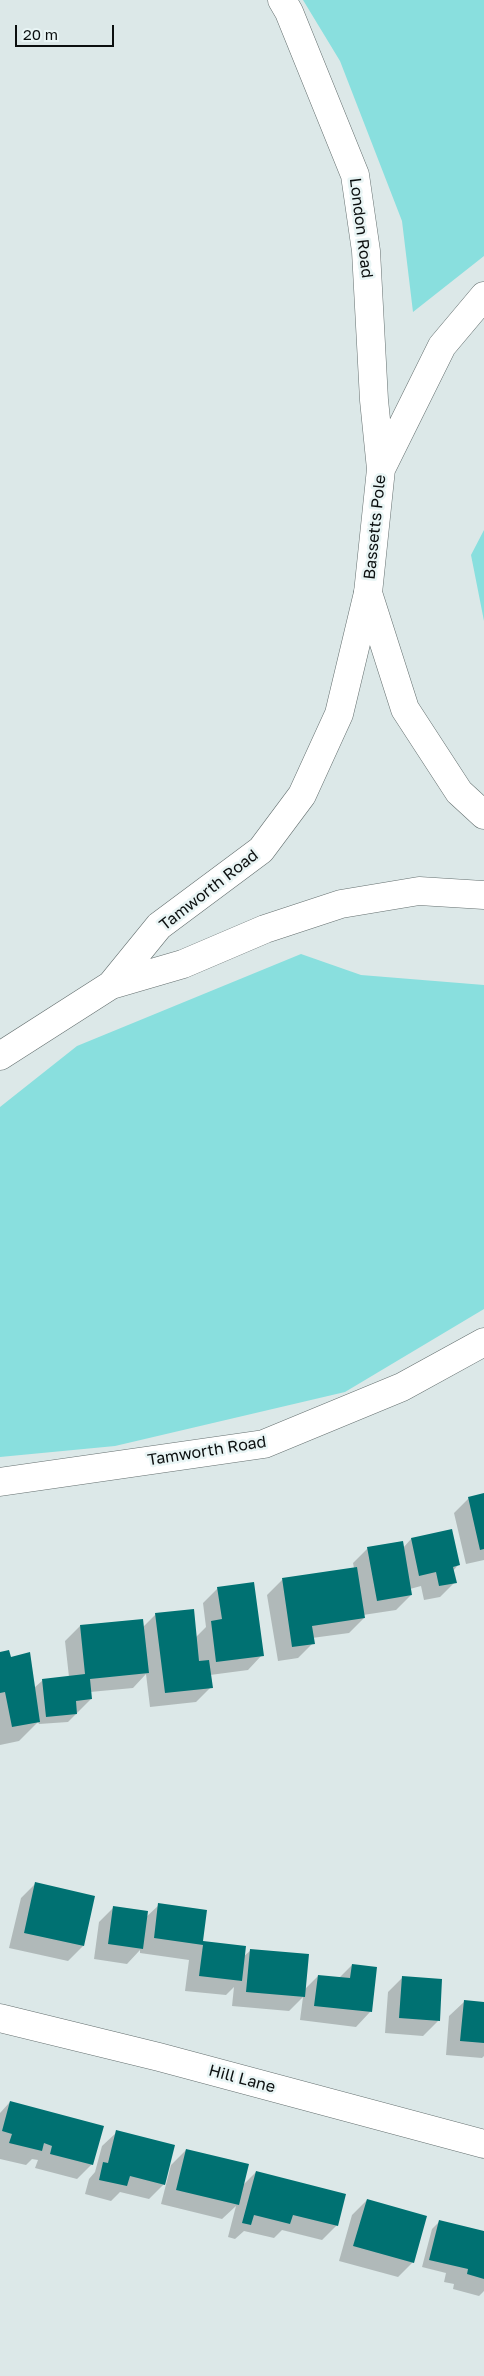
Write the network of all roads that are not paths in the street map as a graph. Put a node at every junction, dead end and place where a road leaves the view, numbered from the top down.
1 (282, 0) edge
2 (484, 296) edge
3 (381, 469) junction
4 (368, 593) junction
5 (484, 815) edge
6 (484, 895) edge
7 (110, 985) junction
8 (0, 1056) edge
9 (484, 1342) edge
10 (0, 1482) edge
11 (0, 2018) edge
12 (484, 2144) edge

1 - 3 main road, London Road
2 - 3 main road, Bassetts Pole
3 - 4 main road, Bassetts Pole
4 - 5 main road, Bassetts Pole
4 - 7 main road, Tamworth Road
6 - 7 main road, Tamworth Road
7 - 8 main road, Tamworth Road
9 - 10 main road, Tamworth Road
11 - 12 main road, Hill Lane

